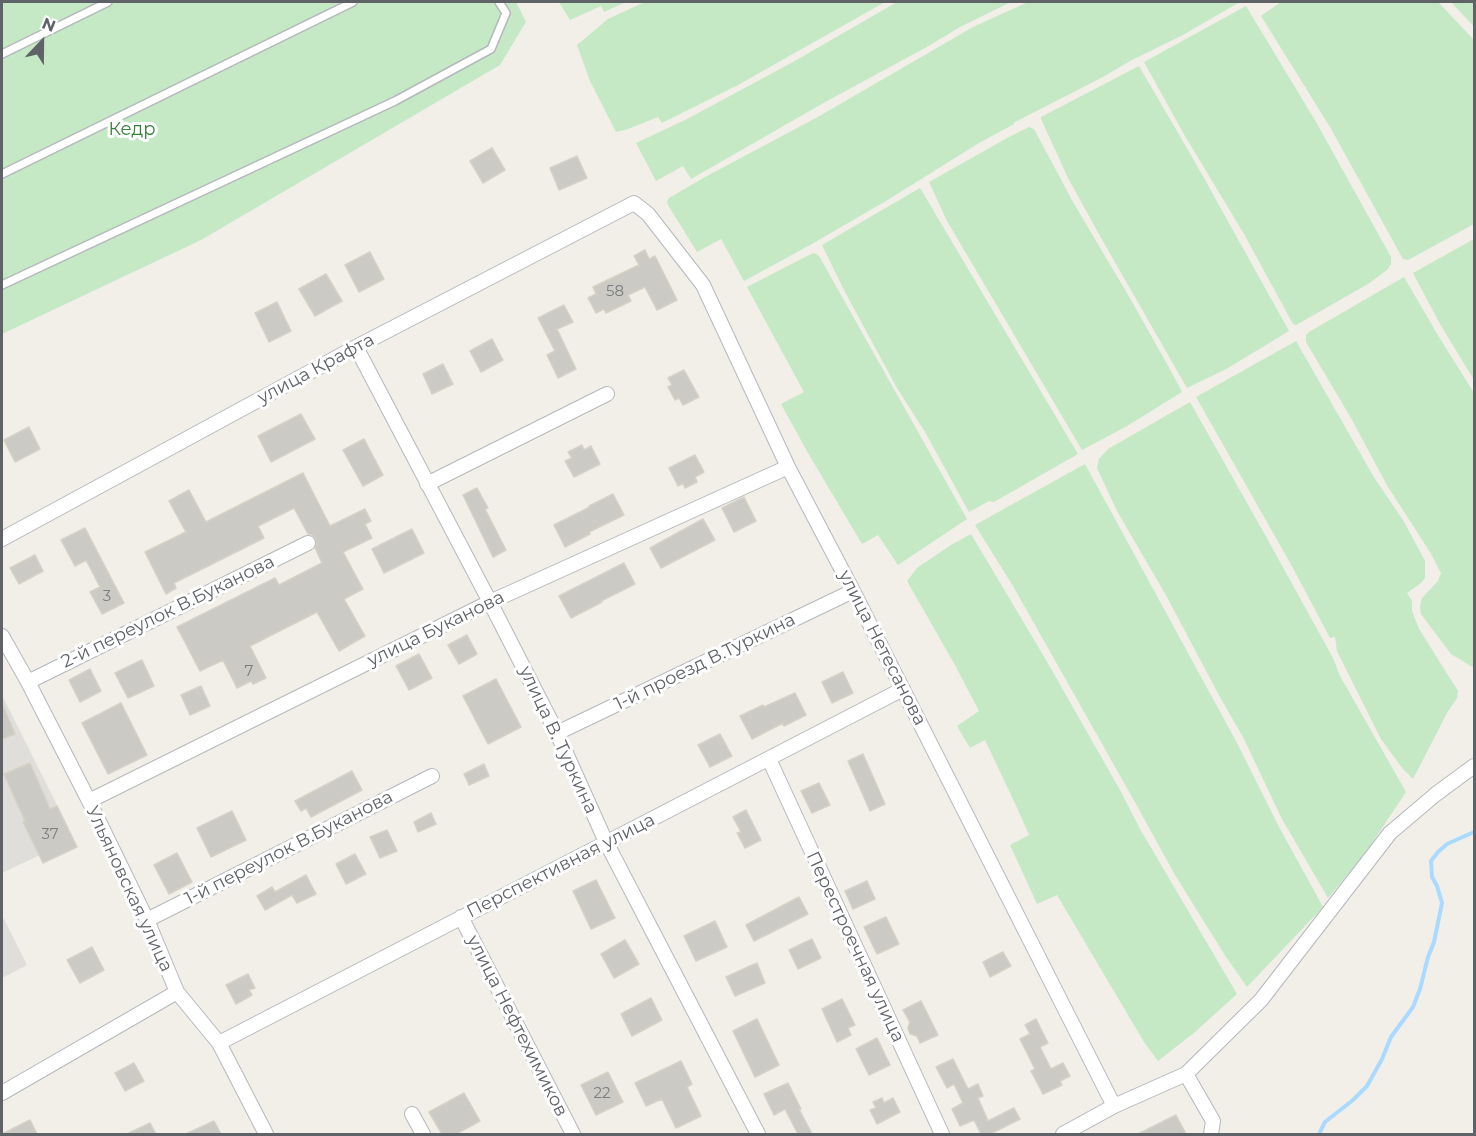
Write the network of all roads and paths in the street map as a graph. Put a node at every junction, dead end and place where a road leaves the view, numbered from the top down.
1 (108, 2) edge
2 (353, 2) edge
3 (500, 2) edge
4 (2, 54) edge
5 (2, 174) edge
6 (634, 203) joint
7 (2, 285) edge
8 (356, 347) junction
9 (607, 394) dead end
10 (788, 467) junction
11 (427, 484) junction
12 (2, 539) edge
13 (308, 543) dead end
14 (853, 591) junction
15 (490, 602) junction
16 (2, 636) edge
17 (28, 682) junction
18 (903, 689) junction
19 (557, 734) junction
20 (769, 759) junction
21 (1474, 766) edge
22 (432, 777) dead end
23 (89, 801) junction
24 (606, 842) junction
25 (461, 917) junction
26 (147, 920) junction
27 (177, 992) junction
28 (219, 1043) junction
29 (1186, 1074) junction
30 (2, 1093) edge
31 (1114, 1106) junction
32 (412, 1114) dead end
33 (266, 1134) edge
34 (423, 1134) edge
35 (573, 1134) edge
36 (758, 1134) edge
37 (942, 1134) edge
38 (1063, 1134) edge
39 (1210, 1134) edge

1 - 4 lane
2 - 5 lane
3 - 7 lane
6 - 8 street, улица Крафта
6 - 10 street, улица Нетесанова
8 - 11 street, улица В. Туркина
8 - 12 street, улица Крафта
9 - 11 street
10 - 14 street, улица Нетесанова
10 - 15 street, улица Буканова
11 - 15 street, улица В. Туркина
13 - 17 street, 2-й переулок В.Буканова
14 - 18 street, улица Нетесанова
14 - 19 street, 1-й проезд В.Туркина
15 - 19 street, улица В. Туркина
15 - 23 street, улица Буканова
16 - 17 street, Ульяновская улица
17 - 23 street, Ульяновская улица
18 - 20 street, Перспективная улица
18 - 31 street, улица Нетесанова
19 - 24 street, улица В. Туркина
20 - 24 street, Перспективная улица
20 - 37 street, Перестроечная улица
21 - 29 street
22 - 26 street, 1-й переулок В.Буканова
23 - 26 street, Ульяновская улица
24 - 25 street, Перспективная улица
24 - 36 street, улица В. Туркина
25 - 28 street, Перспективная улица
25 - 35 street, улица Нефтехимиков
26 - 27 street, Ульяновская улица
27 - 28 street, Ульяновская улица
27 - 30 street
28 - 33 street, Ульяновская улица
29 - 31 street
29 - 39 street
31 - 38 street
32 - 34 street

